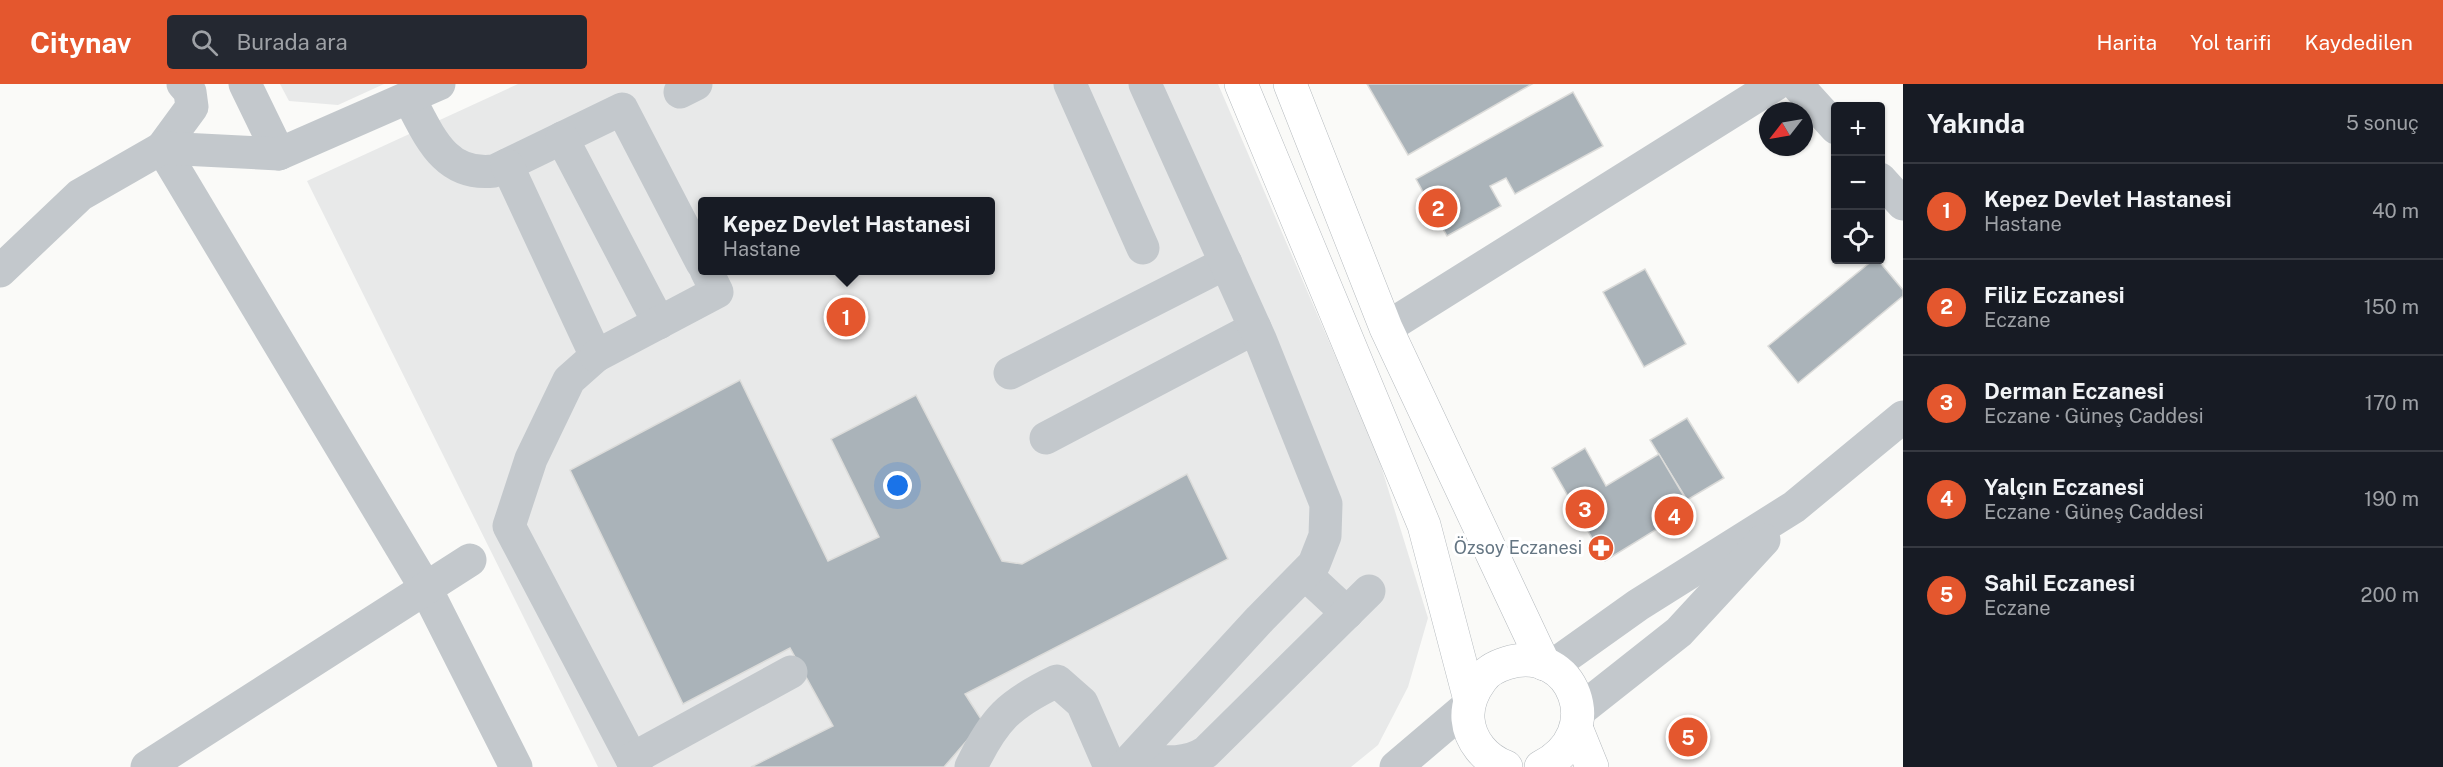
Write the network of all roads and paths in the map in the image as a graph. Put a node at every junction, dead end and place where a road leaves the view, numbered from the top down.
1 (183, 84) edge
2 (245, 84) edge
3 (439, 84) edge
4 (1070, 84) edge
5 (1145, 84) edge
6 (1241, 84) edge
7 (1290, 84) edge
8 (1776, 84) edge
9 (1796, 84) edge
10 (409, 98) junction
11 (1831, 122) edge
12 (562, 138) junction
13 (162, 148) junction
14 (279, 154) junction
15 (507, 165) junction
16 (1885, 183) edge
17 (1903, 204) edge
18 (1143, 248) dead end
19 (698, 255) edge
20 (1226, 263) junction
21 (0, 271) edge
22 (708, 275) edge
23 (659, 323) junction
24 (1255, 328) junction
25 (1386, 328) junction
26 (596, 356) junction
27 (1010, 373) dead end
28 (1903, 417) edge
29 (1046, 438) dead end
30 (1794, 507) junction
31 (470, 560) dead end
32 (1305, 574) junction
33 (425, 587) junction
34 (1547, 666) junction
35 (791, 672) dead end
36 (1470, 703) junction
37 (1578, 721) junction
38 (634, 763) edge
39 (1122, 764) edge
40 (1501, 766) edge
41 (147, 767) edge
42 (516, 767) edge
43 (971, 767) edge
44 (1396, 767) edge
45 (1541, 767) edge
46 (1592, 767) edge

1 - 13 street
2 - 14 street
3 - 10 street
4 - 18 street
5 - 20 street
6 - 36 main road
7 - 25 main road
8 - 25 street
9 - 11 street
10 - 14 street
10 - 15 street
12 - 15 street
12 - 19 street
12 - 23 street
13 - 14 street
13 - 21 street
13 - 33 street
15 - 26 street
16 - 17 street
20 - 24 street
20 - 27 street
22 - 23 street
23 - 26 street
24 - 29 street
24 - 32 street
25 - 34 main road
26 - 38 street
28 - 30 street
30 - 34 street
30 - 37 street
31 - 33 street
32 - 39 street
32 - 39 street
33 - 41 street
33 - 42 street
34 - 36 main road
34 - 37 main road
35 - 38 street
36 - 40 main road
36 - 44 street
37 - 45 main road
37 - 46 main road
39 - 43 street

